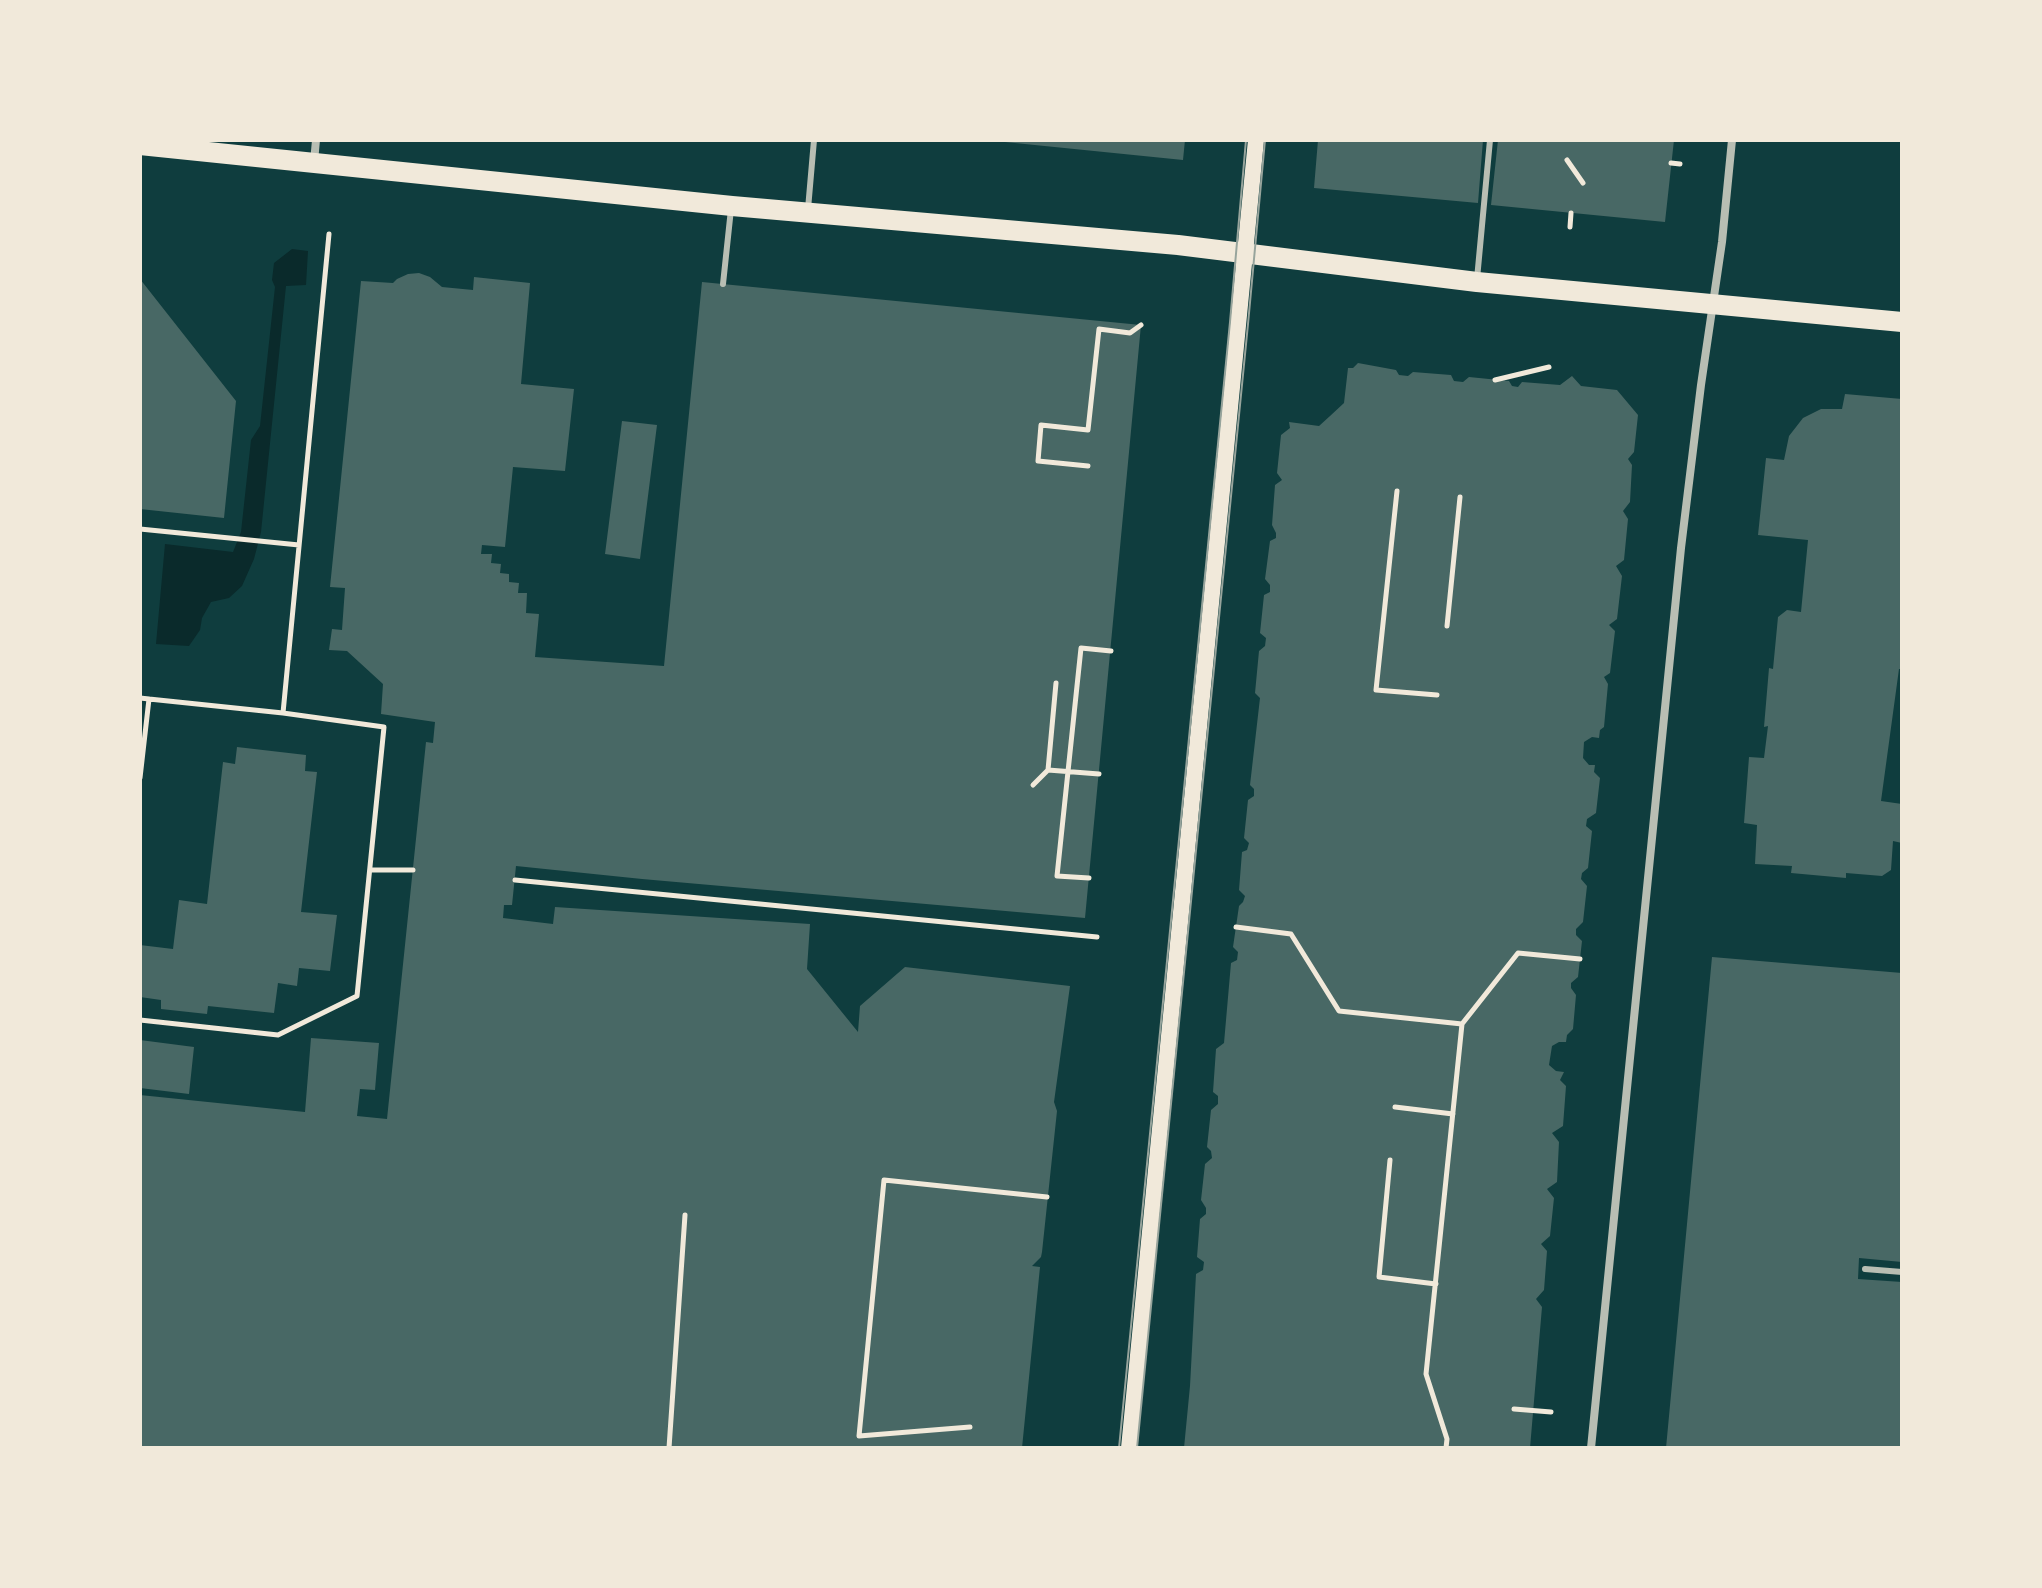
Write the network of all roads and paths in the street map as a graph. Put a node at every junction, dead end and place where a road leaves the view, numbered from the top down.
1 (316, 140) edge
2 (814, 140) edge
3 (1256, 140) edge
4 (1490, 140) edge
5 (1732, 140) edge
6 (140, 145) edge
7 (1567, 160) dead end
8 (314, 162) junction
9 (1671, 163) dead end
10 (1680, 164) dead end
11 (1583, 183) dead end
12 (732, 206) junction
13 (808, 212) junction
14 (1571, 213) dead end
15 (1570, 227) dead end
16 (329, 234) dead end
17 (1245, 254) junction
18 (1477, 282) junction
19 (723, 284) dead end
20 (1713, 304) junction
21 (1902, 322) edge
22 (1141, 325) dead end
23 (1549, 367) dead end
24 (1495, 380) dead end
25 (1088, 466) dead end
26 (1397, 491) dead end
27 (1460, 497) dead end
28 (140, 529) edge
29 (299, 545) junction
30 (1447, 626) dead end
31 (1111, 651) dead end
32 (1056, 683) dead end
33 (1437, 695) dead end
34 (140, 698) edge
35 (149, 699) junction
36 (283, 713) junction
37 (1048, 770) junction
38 (1068, 771) junction
39 (1099, 774) dead end
40 (140, 778) edge
41 (1033, 785) dead end
42 (371, 870) junction
43 (413, 870) dead end
44 (1089, 878) dead end
45 (515, 880) dead end
46 (1236, 927) dead end
47 (1097, 937) dead end
48 (1580, 959) dead end
49 (140, 1020) edge
50 (1462, 1024) junction
51 (1395, 1107) dead end
52 (1453, 1114) junction
53 (1390, 1160) dead end
54 (1047, 1197) dead end
55 (685, 1215) dead end
56 (1865, 1269) dead end
57 (1902, 1272) edge
58 (1436, 1284) junction
59 (1514, 1409) dead end
60 (1551, 1412) dead end
61 (970, 1427) dead end
62 (669, 1448) edge
63 (1129, 1448) edge
64 (1446, 1448) edge
65 (1591, 1448) edge

1 - 8 street
2 - 13 lane
3 - 17 main road
4 - 18 lane
5 - 20 street
6 - 8 main road
7 - 11 path
8 - 12 main road
9 - 10 path
12 - 13 main road
12 - 19 lane
13 - 17 main road
14 - 15 path
16 - 29 path
17 - 18 main road
17 - 63 main road
18 - 20 main road
20 - 21 main road
20 - 65 street
22 - 25 path
23 - 24 path
26 - 33 path
27 - 30 path
28 - 29 path
29 - 36 path
31 - 38 path
32 - 37 path
34 - 35 path
35 - 36 path
35 - 40 path
36 - 42 path
37 - 38 path
37 - 41 path
38 - 39 path
38 - 44 path
42 - 43 path
42 - 49 path
45 - 47 path
46 - 50 path
48 - 50 path
50 - 52 path
51 - 52 path
52 - 58 path
53 - 58 path
54 - 61 path
55 - 62 path
56 - 57 lane
58 - 64 path
59 - 60 path

